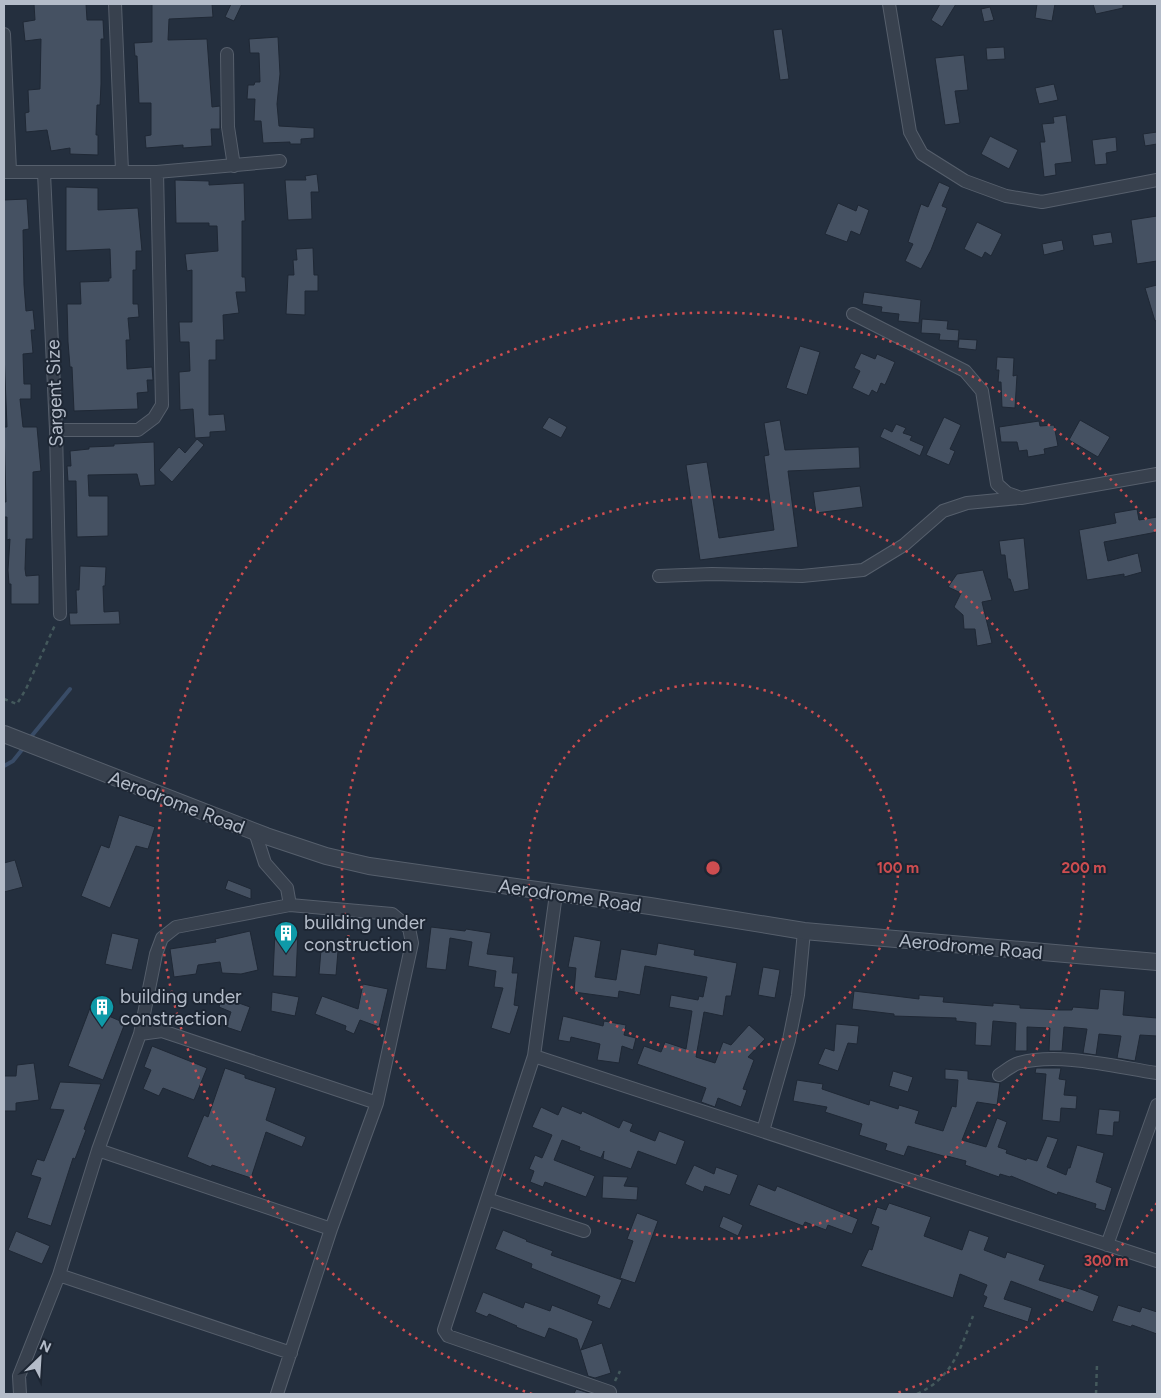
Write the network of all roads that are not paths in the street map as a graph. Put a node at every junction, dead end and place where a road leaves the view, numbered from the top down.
1 (115, 4) edge
2 (889, 4) edge
3 (4, 34) edge
4 (227, 54) dead end
5 (280, 161) dead end
6 (234, 166) junction
7 (122, 170) junction
8 (7, 172) edge
9 (157, 172) junction
10 (44, 173) junction
11 (1157, 180) edge
12 (853, 314) dead end
13 (56, 430) junction
14 (1157, 474) edge
15 (1021, 498) junction
16 (660, 576) dead end
17 (60, 614) road end
18 (4, 734) edge
19 (255, 832) junction
20 (556, 894) junction
21 (290, 905) junction
22 (804, 931) junction
23 (1157, 962) edge
24 (140, 1034) junction
25 (534, 1056) junction
26 (1157, 1073) edge
27 (999, 1075) dead end
28 (377, 1103) junction
29 (1157, 1105) edge
30 (763, 1131) junction
31 (98, 1150) junction
32 (487, 1199) junction
33 (331, 1229) junction
34 (584, 1231) dead end
35 (1107, 1244) junction
36 (1157, 1261) edge
37 (58, 1275) junction
38 (290, 1353) junction
39 (610, 1392) dead end
40 (20, 1394) edge
41 (277, 1394) edge

1 - 7 street
2 - 11 street
3 - 8 street
4 - 6 street
5 - 6 street
6 - 9 street
7 - 9 street
7 - 10 street
8 - 10 street
9 - 13 street
10 - 13 street, Sargent Size
12 - 15 street
13 - 17 street, Sargent Size
14 - 15 street
15 - 16 street
18 - 19 street, Aerodrome Road
19 - 20 street, Aerodrome Road
19 - 21 street
20 - 22 street, Aerodrome Road
20 - 25 street
21 - 24 street
21 - 28 street
22 - 23 street, Aerodrome Road
22 - 30 street
24 - 28 street
24 - 31 street
25 - 30 street
25 - 32 street
26 - 27 street
28 - 33 street
29 - 35 street
30 - 35 street
31 - 33 street
31 - 37 street
32 - 34 street
32 - 39 street
33 - 38 street
35 - 36 street
37 - 38 street
37 - 40 street
38 - 41 street

